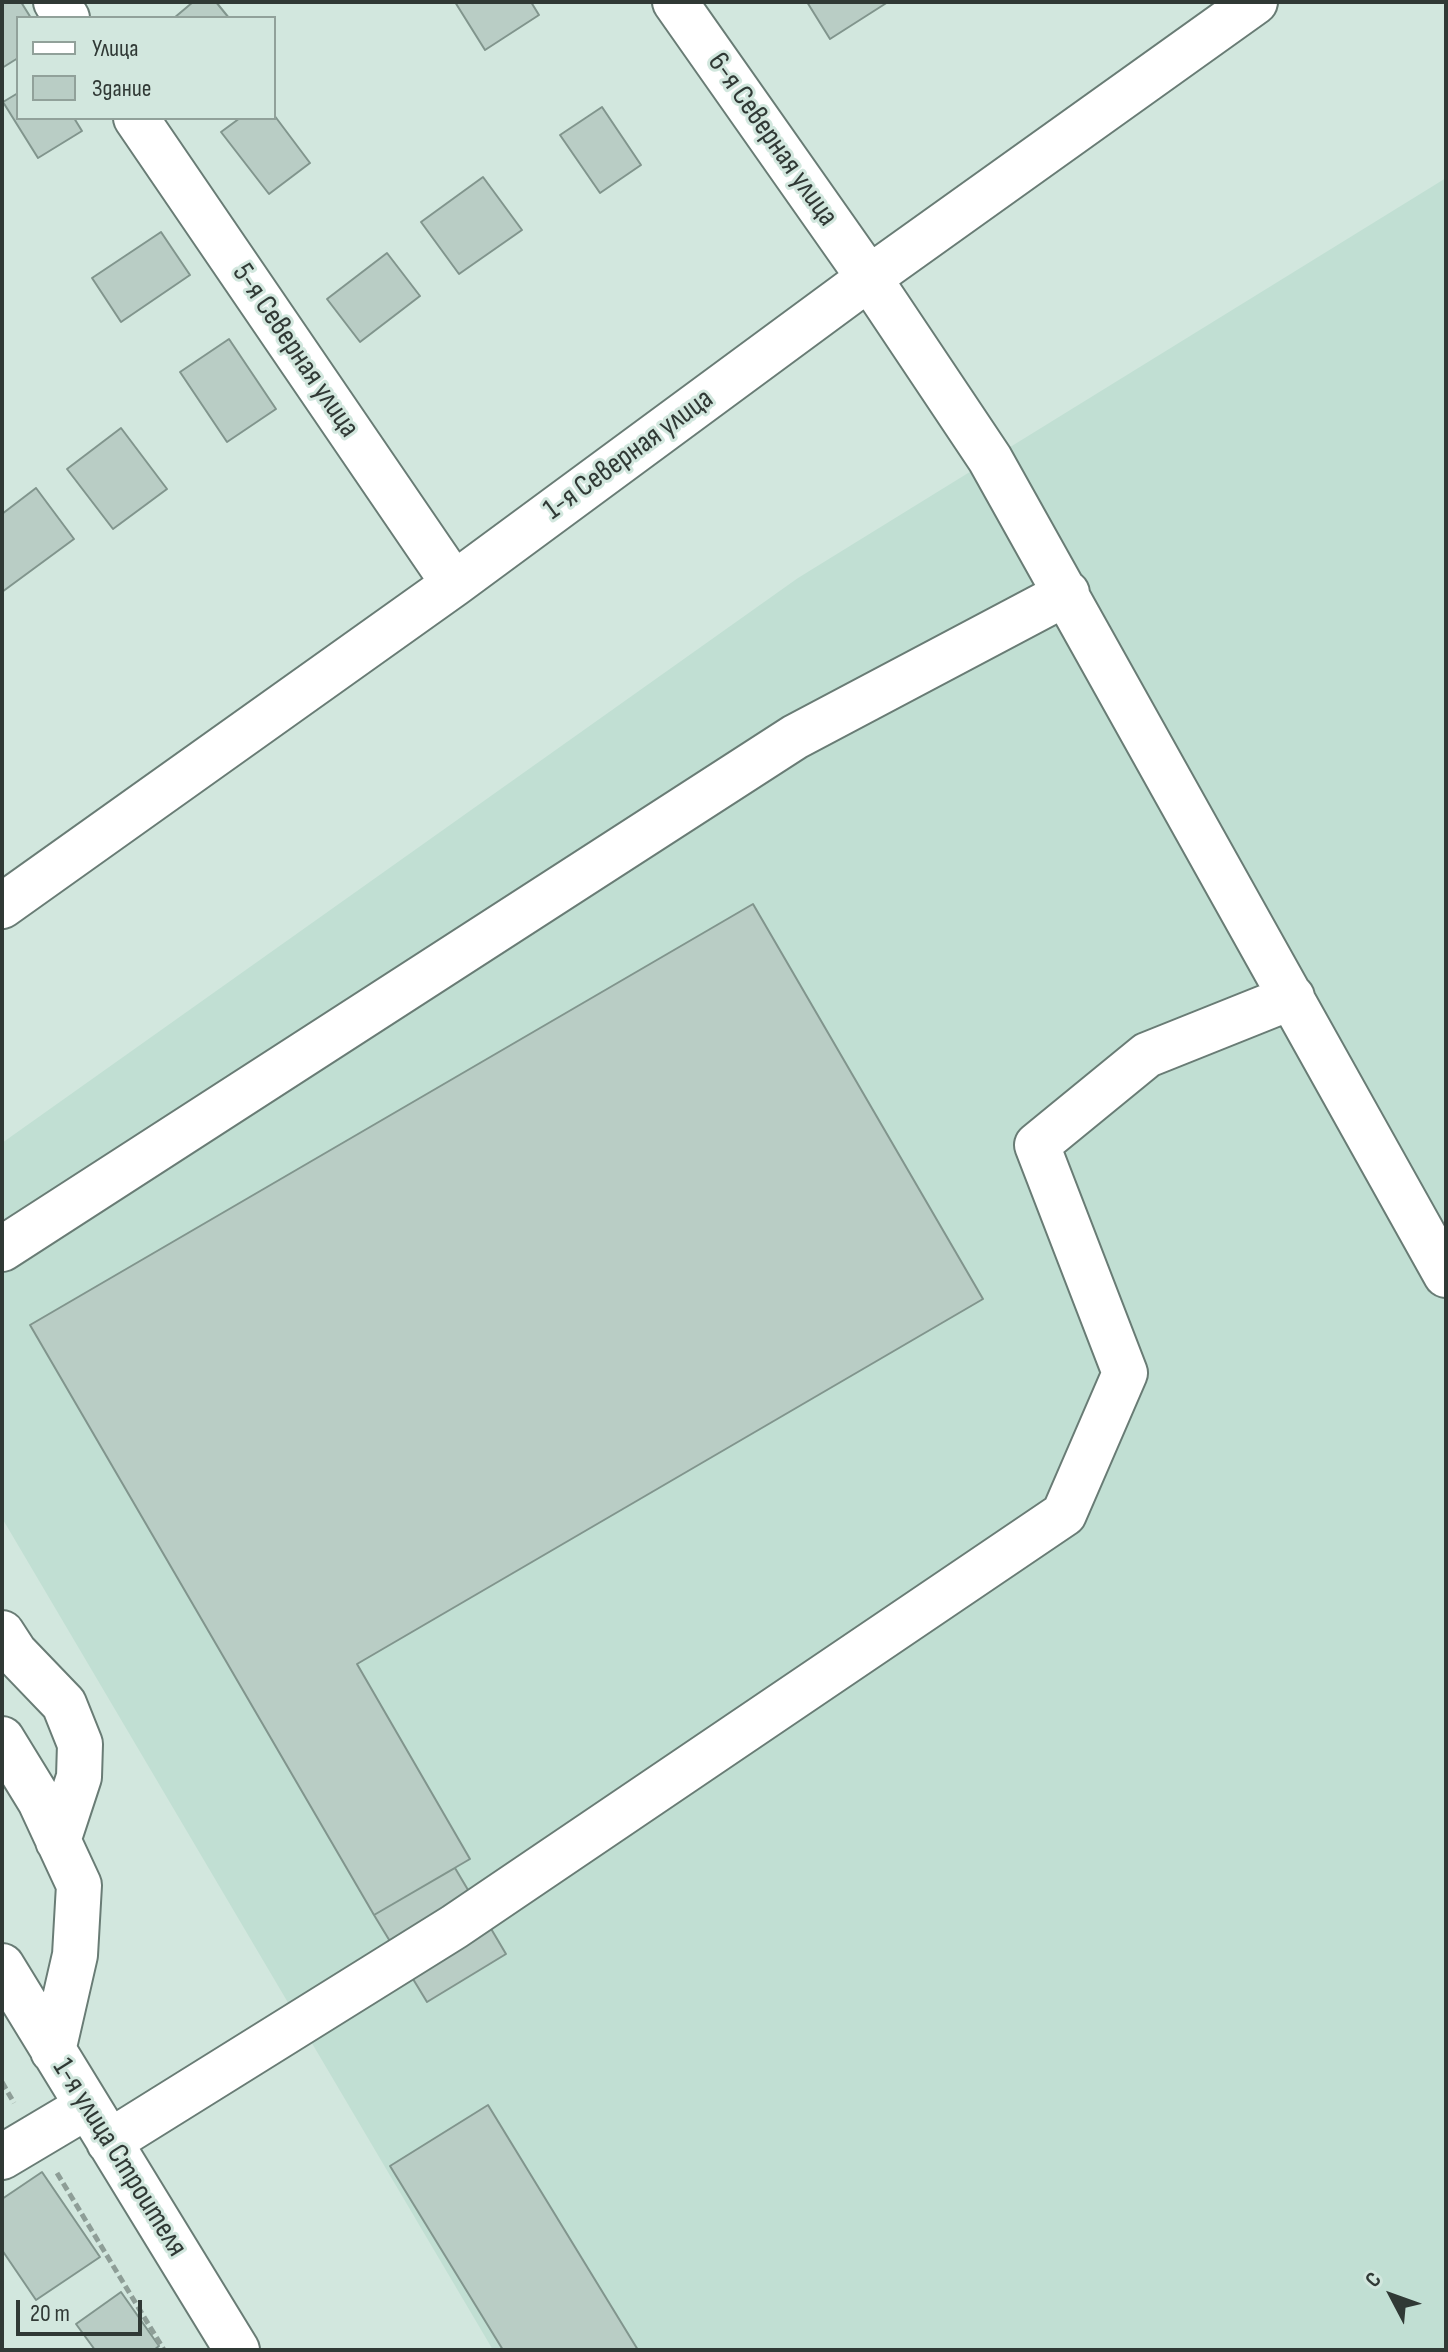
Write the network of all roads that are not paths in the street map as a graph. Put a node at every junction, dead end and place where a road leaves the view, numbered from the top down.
1 (675, 2) edge
2 (1255, 2) edge
3 (137, 120) edge
4 (869, 278) junction
5 (454, 584) junction
6 (1067, 593) junction
7 (4, 900) edge
8 (1292, 997) junction
9 (2, 1249) edge
10 (1446, 1275) edge
11 (2, 1633) edge
12 (2, 1739) edge
13 (58, 1841) junction
14 (2, 1966) edge
15 (53, 2051) junction
16 (97, 2124) junction
17 (19, 2147) edge
18 (237, 2350) edge

1 - 4 street, 6-я Северная улица
2 - 4 street, 1-я Северная улица
3 - 5 street, 5-я Северная улица
4 - 5 street, 1-я Северная улица
4 - 6 street, 6-я Северная улица
5 - 7 street, 1-я Северная улица
6 - 8 street, 6-я Северная улица
6 - 9 street
8 - 10 street, 6-я Северная улица
8 - 16 street
11 - 13 street
12 - 13 street
13 - 15 street
14 - 15 street, 1-я улица Строителя
15 - 16 street, 1-я улица Строителя
16 - 17 street
16 - 18 street, 1-я улица Строителя

